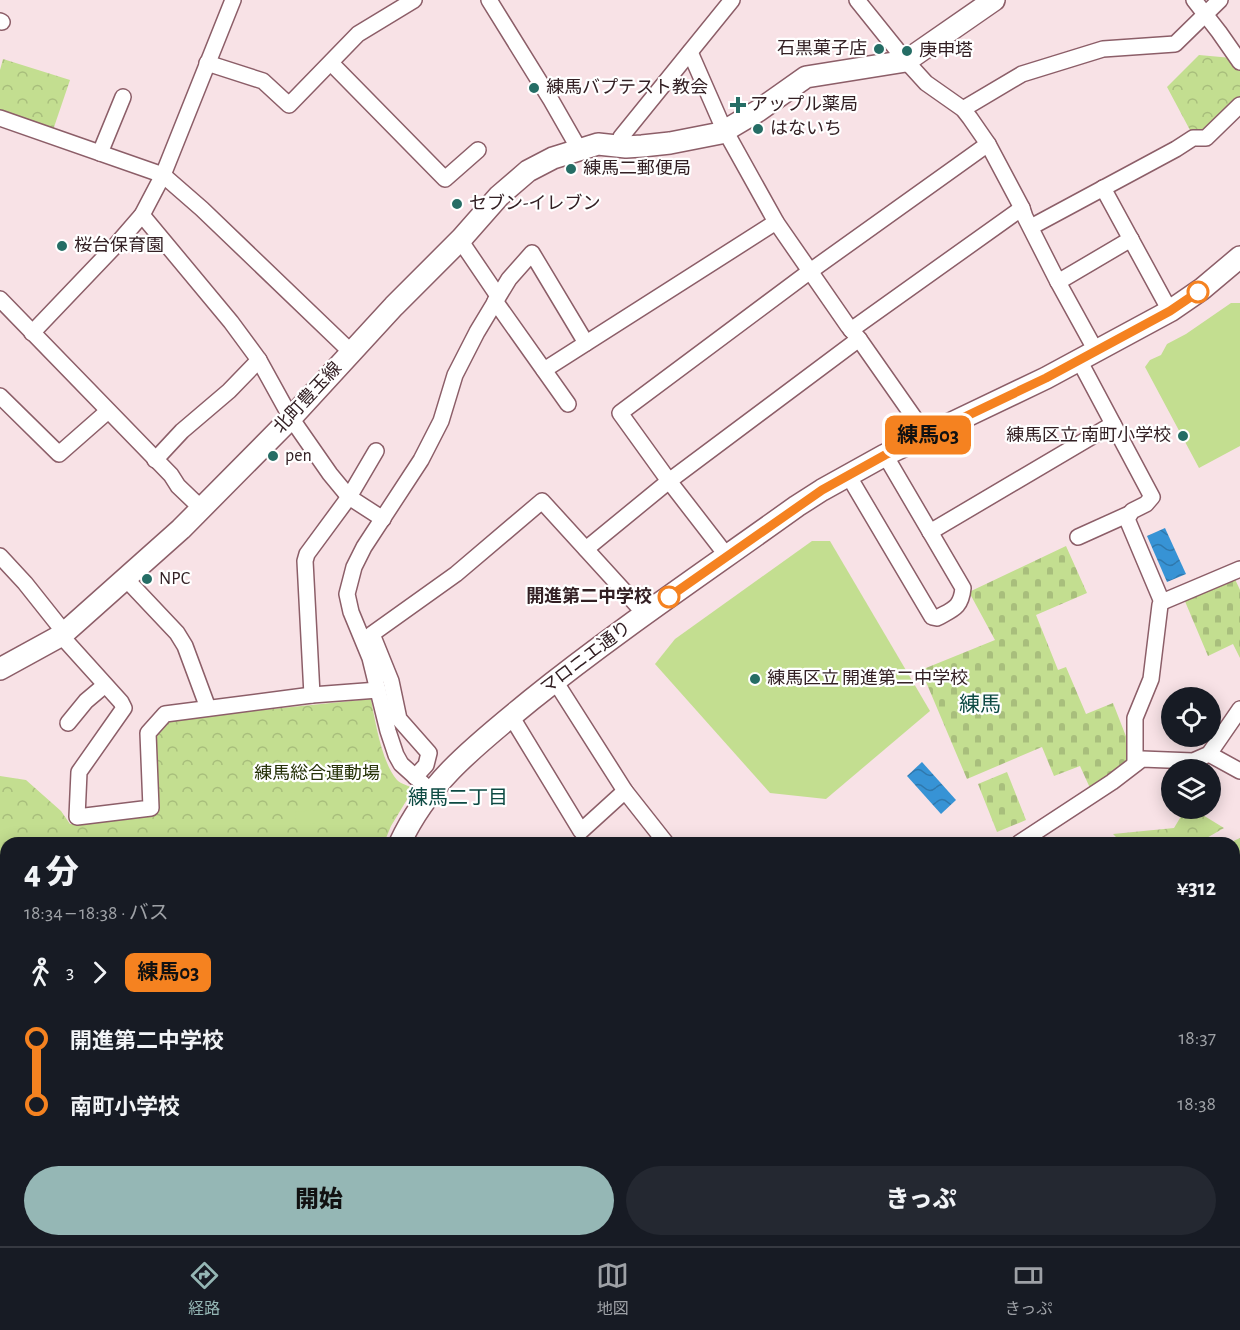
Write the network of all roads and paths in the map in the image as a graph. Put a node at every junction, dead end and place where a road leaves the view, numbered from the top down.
1 (233, 0) edge
2 (414, 0) edge
3 (489, 0) edge
4 (732, 0) edge
5 (857, 0) edge
6 (994, 0) edge
7 (1194, 0) edge
8 (1220, 0) edge
9 (972, 6) edge
10 (1205, 14) junction
11 (690, 52) junction
12 (906, 61) junction
13 (1240, 62) edge
14 (207, 63) junction
15 (331, 63) junction
16 (123, 97) dead end
17 (1240, 105) edge
18 (963, 109) junction
19 (0, 118) edge
20 (726, 131) junction
21 (988, 144) junction
22 (619, 146) junction
23 (579, 149) junction
24 (478, 150) dead end
25 (100, 153) junction
26 (163, 175) junction
27 (1103, 188) junction
28 (1022, 208) junction
29 (142, 215) junction
30 (776, 222) junction
31 (1031, 227) junction
32 (1131, 239) junction
33 (460, 240) junction
34 (1240, 258) edge
35 (810, 272) junction
36 (1058, 282) junction
37 (497, 298) junction
38 (3, 308) edge
39 (1170, 311) junction
40 (32, 333) junction
41 (855, 335) junction
42 (586, 343) junction
43 (351, 352) junction
44 (1088, 355) junction
45 (259, 360) junction
46 (544, 370) junction
47 (0, 396) edge
48 (568, 404) dead end
49 (108, 411) junction
50 (291, 418) junction
51 (1113, 424) junction
52 (927, 436) junction
53 (376, 451) dead end
54 (885, 455) junction
55 (155, 460) junction
56 (848, 475) junction
57 (669, 481) junction
58 (349, 497) junction
59 (202, 509) junction
60 (1129, 514) junction
61 (383, 519) junction
62 (930, 532) junction
63 (1078, 537) dead end
64 (586, 549) junction
65 (0, 556) edge
66 (727, 556) junction
67 (1240, 569) edge
68 (126, 579) junction
69 (1162, 602) junction
70 (645, 614) junction
71 (62, 635) junction
72 (0, 669) edge
73 (555, 681) junction
74 (105, 685) junction
75 (378, 690) junction
76 (312, 695) junction
77 (208, 708) junction
78 (1240, 710) edge
79 (511, 716) junction
80 (68, 723) dead end
81 (1209, 754) junction
82 (1135, 764) junction
83 (1240, 771) edge
84 (423, 784) junction
85 (625, 791) junction
86 (403, 837) edge
87 (661, 837) edge
88 (1028, 837) edge

1 - 14 street
2 - 15 street
3 - 23 street
4 - 11 street
5 - 12 street
6 - 9 main road
7 - 10 street
8 - 10 street
9 - 12 main road
10 - 13 street
10 - 18 street
11 - 20 street
11 - 22 street
12 - 18 street
12 - 20 main road, 北町豊玉線
14 - 15 street
14 - 26 street
15 - 24 street
16 - 25 street
17 - 27 street
18 - 21 street
19 - 25 street
20 - 22 main road, 北町豊玉線
20 - 30 street
21 - 28 street
21 - 35 street
22 - 23 main road, 北町豊玉線
23 - 33 main road, 北町豊玉線
25 - 26 street
26 - 29 street
26 - 43 street
27 - 31 street
27 - 32 street
28 - 31 street
28 - 41 street
29 - 40 street
29 - 45 street
30 - 35 street
30 - 42 street
31 - 36 street
32 - 36 street
32 - 39 street
33 - 37 street
33 - 43 main road, 北町豊玉線
34 - 39 main road, マロニエ通り
35 - 41 street
35 - 57 street
36 - 44 street
37 - 42 street
37 - 46 street
37 - 61 street
38 - 40 street
39 - 44 main road, マロニエ通り
40 - 49 street
41 - 52 street
41 - 57 street
42 - 46 street
43 - 50 main road, 北町豊玉線
44 - 51 street
44 - 52 main road, マロニエ通り
45 - 50 street
45 - 55 street
46 - 48 street
47 - 49 street
49 - 55 street
50 - 58 street
50 - 59 main road, 北町豊玉線
51 - 60 street
51 - 62 street
52 - 54 main road, マロニエ通り
53 - 58 street
54 - 56 main road, マロニエ通り
54 - 62 street
55 - 59 street
56 - 62 street
56 - 66 main road, マロニエ通り
57 - 64 street
57 - 66 street
58 - 61 street
58 - 76 street
59 - 68 main road, 北町豊玉線
60 - 63 street
60 - 69 street
61 - 75 street
64 - 70 street
64 - 84 street
65 - 71 street
66 - 70 main road, マロニエ通り
67 - 69 street
68 - 71 main road, 北町豊玉線
68 - 77 street
69 - 82 street
70 - 73 main road, マロニエ通り
71 - 72 main road, 北町豊玉線
71 - 74 street
73 - 79 main road, マロニエ通り
73 - 85 street
74 - 77 street
74 - 80 street
75 - 76 street
75 - 84 street
76 - 77 street
78 - 81 street
79 - 84 main road, マロニエ通り
79 - 85 street
81 - 82 street
81 - 83 street
82 - 88 street
84 - 86 main road, マロニエ通り
85 - 87 street

